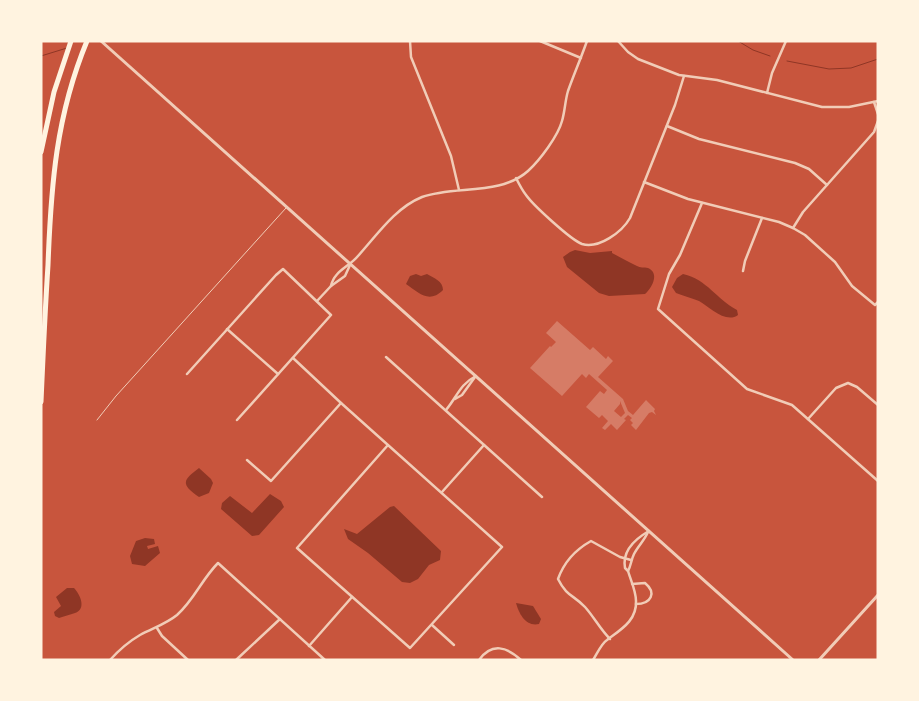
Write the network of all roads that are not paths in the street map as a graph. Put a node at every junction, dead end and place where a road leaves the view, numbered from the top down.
1 (72, 41) edge
2 (87, 41) edge
3 (101, 41) edge
4 (410, 41) edge
5 (540, 41) edge
6 (588, 41) edge
7 (618, 41) edge
8 (786, 41) edge
9 (581, 58) junction
10 (684, 76) junction
11 (767, 93) junction
12 (876, 101) edge
13 (878, 114) edge
14 (878, 121) edge
15 (667, 126) junction
16 (41, 152) edge
17 (516, 178) junction
18 (644, 182) junction
19 (827, 185) junction
20 (459, 190) junction
21 (702, 203) junction
22 (287, 207) junction
23 (762, 218) junction
24 (793, 228) junction
25 (350, 264) junction
26 (744, 271) dead end
27 (331, 286) junction
28 (317, 302) junction
29 (876, 303) edge
30 (227, 329) junction
31 (386, 357) dead end
32 (293, 358) junction
33 (187, 374) dead end
34 (278, 374) junction
35 (476, 376) junction
36 (455, 399) junction
37 (41, 402) edge
38 (341, 403) junction
39 (878, 405) edge
40 (445, 410) junction
41 (808, 419) junction
42 (98, 420) dead end
43 (238, 420) dead end
44 (388, 445) junction
45 (484, 445) junction
46 (247, 460) dead end
47 (878, 481) edge
48 (441, 493) junction
49 (542, 497) dead end
50 (648, 531) junction
51 (633, 543) junction
52 (639, 548) junction
53 (624, 558) junction
54 (631, 560) junction
55 (628, 571) junction
56 (632, 584) junction
57 (878, 594) edge
58 (352, 597) junction
59 (636, 604) junction
60 (280, 619) junction
61 (432, 625) junction
62 (157, 628) junction
63 (610, 639) junction
64 (454, 644) dead end
65 (309, 646) junction
66 (110, 660) edge
67 (188, 660) edge
68 (236, 660) edge
69 (325, 660) edge
70 (479, 660) edge
71 (521, 660) edge
72 (593, 660) edge
73 (793, 660) edge
74 (819, 660) edge

1 - 16 highway
2 - 37 highway
3 - 22 street
4 - 20 street
5 - 9 street
6 - 9 street
7 - 10 street
8 - 11 street
9 - 17 street
10 - 11 street
10 - 15 street
11 - 12 street
12 - 13 street
14 - 19 street
15 - 18 street
15 - 19 street
17 - 18 street
17 - 20 street
18 - 21 street
19 - 24 street
20 - 25 street
21 - 23 street
21 - 41 street
22 - 25 street
22 - 42 lane
23 - 24 street
23 - 26 street
24 - 29 street
25 - 27 street
25 - 27 street
25 - 35 street
27 - 28 street
28 - 30 street
28 - 32 street
30 - 33 street
30 - 34 street
31 - 40 street
32 - 34 street
32 - 38 street
34 - 43 street
35 - 36 street
35 - 36 street
35 - 50 street
36 - 40 street
38 - 44 street
38 - 46 street
39 - 41 street
40 - 45 street
41 - 47 street
44 - 48 street
44 - 58 street
45 - 48 street
45 - 49 street
48 - 61 street
50 - 51 street
50 - 52 street
50 - 73 street
51 - 52 street
51 - 53 street
52 - 54 street
53 - 54 street
53 - 55 street
53 - 63 street
54 - 55 street
55 - 56 street
56 - 59 street
56 - 59 street
57 - 74 street
58 - 61 street
58 - 65 street
59 - 63 street
60 - 62 street
60 - 65 street
60 - 68 street
61 - 64 street
62 - 66 street
62 - 67 street
63 - 72 street
65 - 69 street
70 - 71 street

